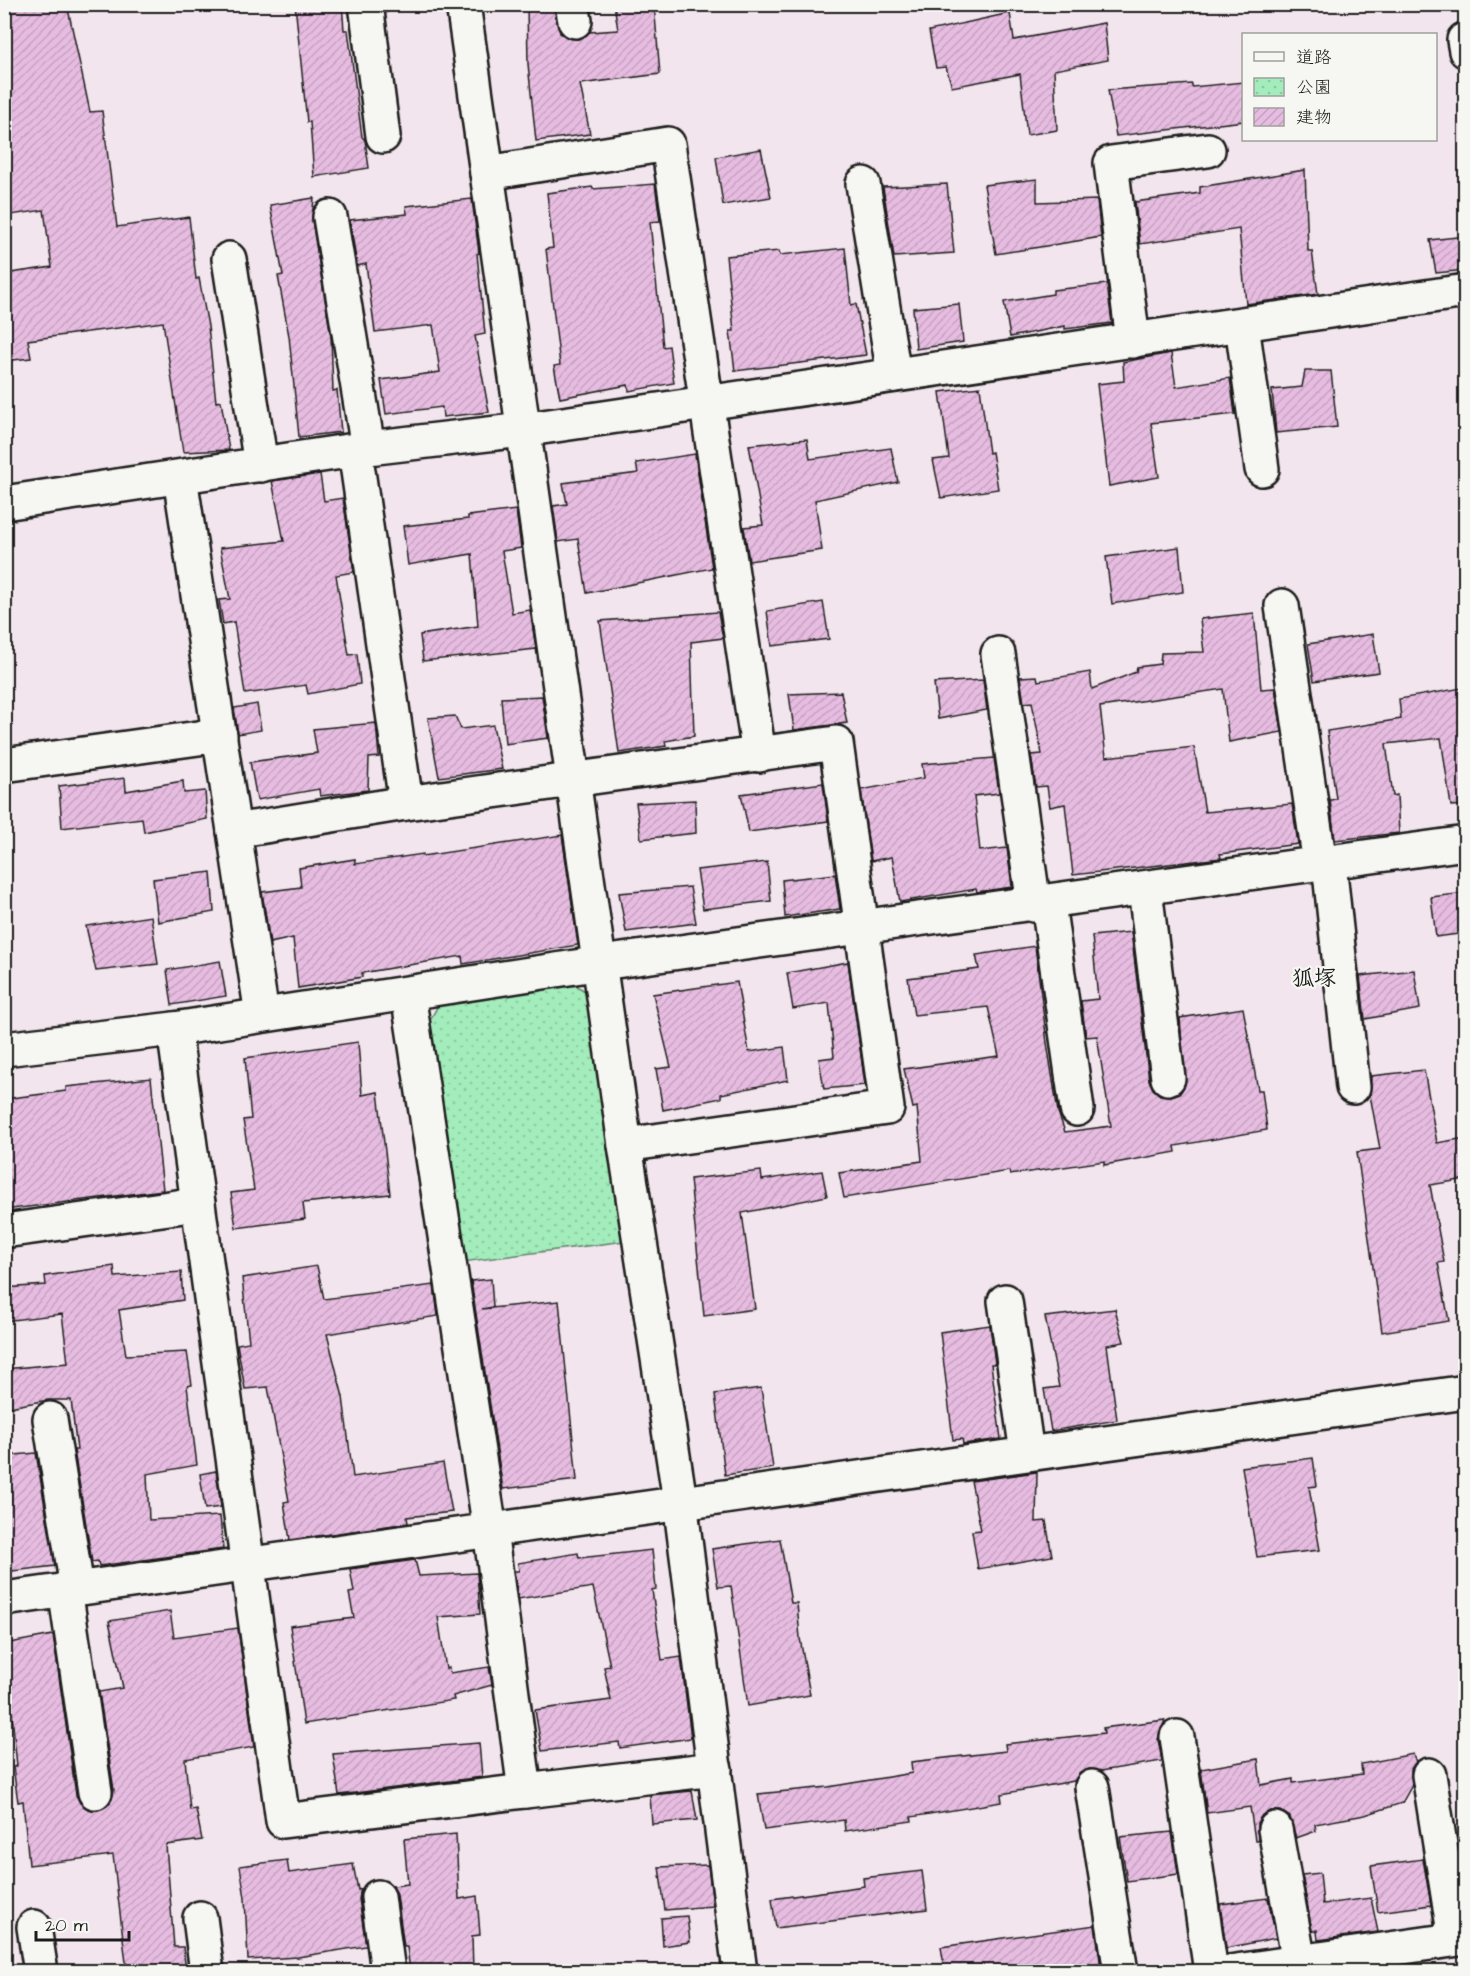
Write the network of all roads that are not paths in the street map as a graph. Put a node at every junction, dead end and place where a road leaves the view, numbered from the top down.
1 (366, 4) edge
2 (463, 4) edge
3 (383, 136) dead end
4 (1208, 150) dead end
5 (487, 173) junction
6 (863, 184) dead end
7 (330, 217) dead end
8 (229, 259) dead end
9 (1466, 291) edge
10 (1242, 325) junction
11 (1133, 341) junction
12 (894, 375) junction
13 (708, 402) junction
14 (522, 430) junction
15 (362, 449) junction
16 (261, 465) junction
17 (1262, 469) dead end
18 (180, 477) junction
19 (4, 503) edge
20 (1282, 606) dead end
21 (998, 654) dead end
22 (220, 735) junction
23 (759, 755) junction
24 (4, 765) edge
25 (574, 780) junction
26 (406, 803) junction
27 (234, 831) junction
28 (1466, 843) edge
29 (1324, 864) junction
30 (1144, 889) junction
31 (1041, 904) junction
32 (862, 929) junction
33 (601, 963) junction
34 (408, 994) junction
35 (262, 1015) junction
36 (174, 1029) junction
37 (4, 1049) edge
38 (1168, 1078) dead end
39 (1353, 1087) dead end
40 (1077, 1109) dead end
41 (625, 1145) junction
42 (198, 1204) junction
43 (4, 1231) edge
44 (1005, 1301) dead end
45 (1466, 1392) edge
46 (50, 1419) dead end
47 (1027, 1453) junction
48 (680, 1501) junction
49 (490, 1530) junction
50 (249, 1565) junction
51 (71, 1589) junction
52 (4, 1599) edge
53 (1178, 1737) dead end
54 (715, 1769) junction
55 (1429, 1775) dead end
56 (1092, 1787) dead end
57 (525, 1791) junction
58 (95, 1792) dead end
59 (1275, 1829) dead end
60 (378, 1898) dead end
61 (200, 1918) dead end
62 (34, 1928) dead end
63 (1460, 1939) edge
64 (1299, 1962) junction
65 (41, 1971) edge
66 (207, 1971) edge
67 (387, 1971) edge
68 (740, 1971) edge
69 (1121, 1971) edge
70 (1210, 1971) edge
71 (1229, 1971) edge

1 - 3 street
2 - 5 street
4 - 11 street
5 - 13 street
5 - 14 street
6 - 12 street
7 - 15 street
8 - 16 street
9 - 10 street
10 - 11 street
10 - 17 street
11 - 12 street
12 - 13 street
13 - 14 street
13 - 23 street
14 - 15 street
14 - 25 street
15 - 16 street
15 - 26 street
16 - 18 street
18 - 19 street
18 - 22 street
20 - 29 street
21 - 31 street
22 - 24 street
22 - 27 street
23 - 25 street
23 - 32 street
25 - 26 street
25 - 33 street
26 - 27 street
27 - 35 street
28 - 29 street
29 - 30 street
29 - 39 street
30 - 31 street
30 - 38 street
31 - 32 street
31 - 40 street
32 - 33 street
32 - 41 street
33 - 34 street
33 - 41 street
34 - 35 street
34 - 49 street
35 - 36 street
36 - 37 street
36 - 42 street
41 - 48 street
42 - 43 street
42 - 50 street
44 - 47 street
45 - 47 street
46 - 51 street
47 - 48 street
48 - 49 street
48 - 54 street
49 - 50 street
49 - 57 street
50 - 51 street
50 - 57 street
51 - 52 street
51 - 58 street
53 - 70 street
54 - 57 street
54 - 68 street
55 - 63 street
56 - 69 street
59 - 64 street
60 - 67 street
61 - 66 street
62 - 65 street
63 - 64 street
64 - 71 street

